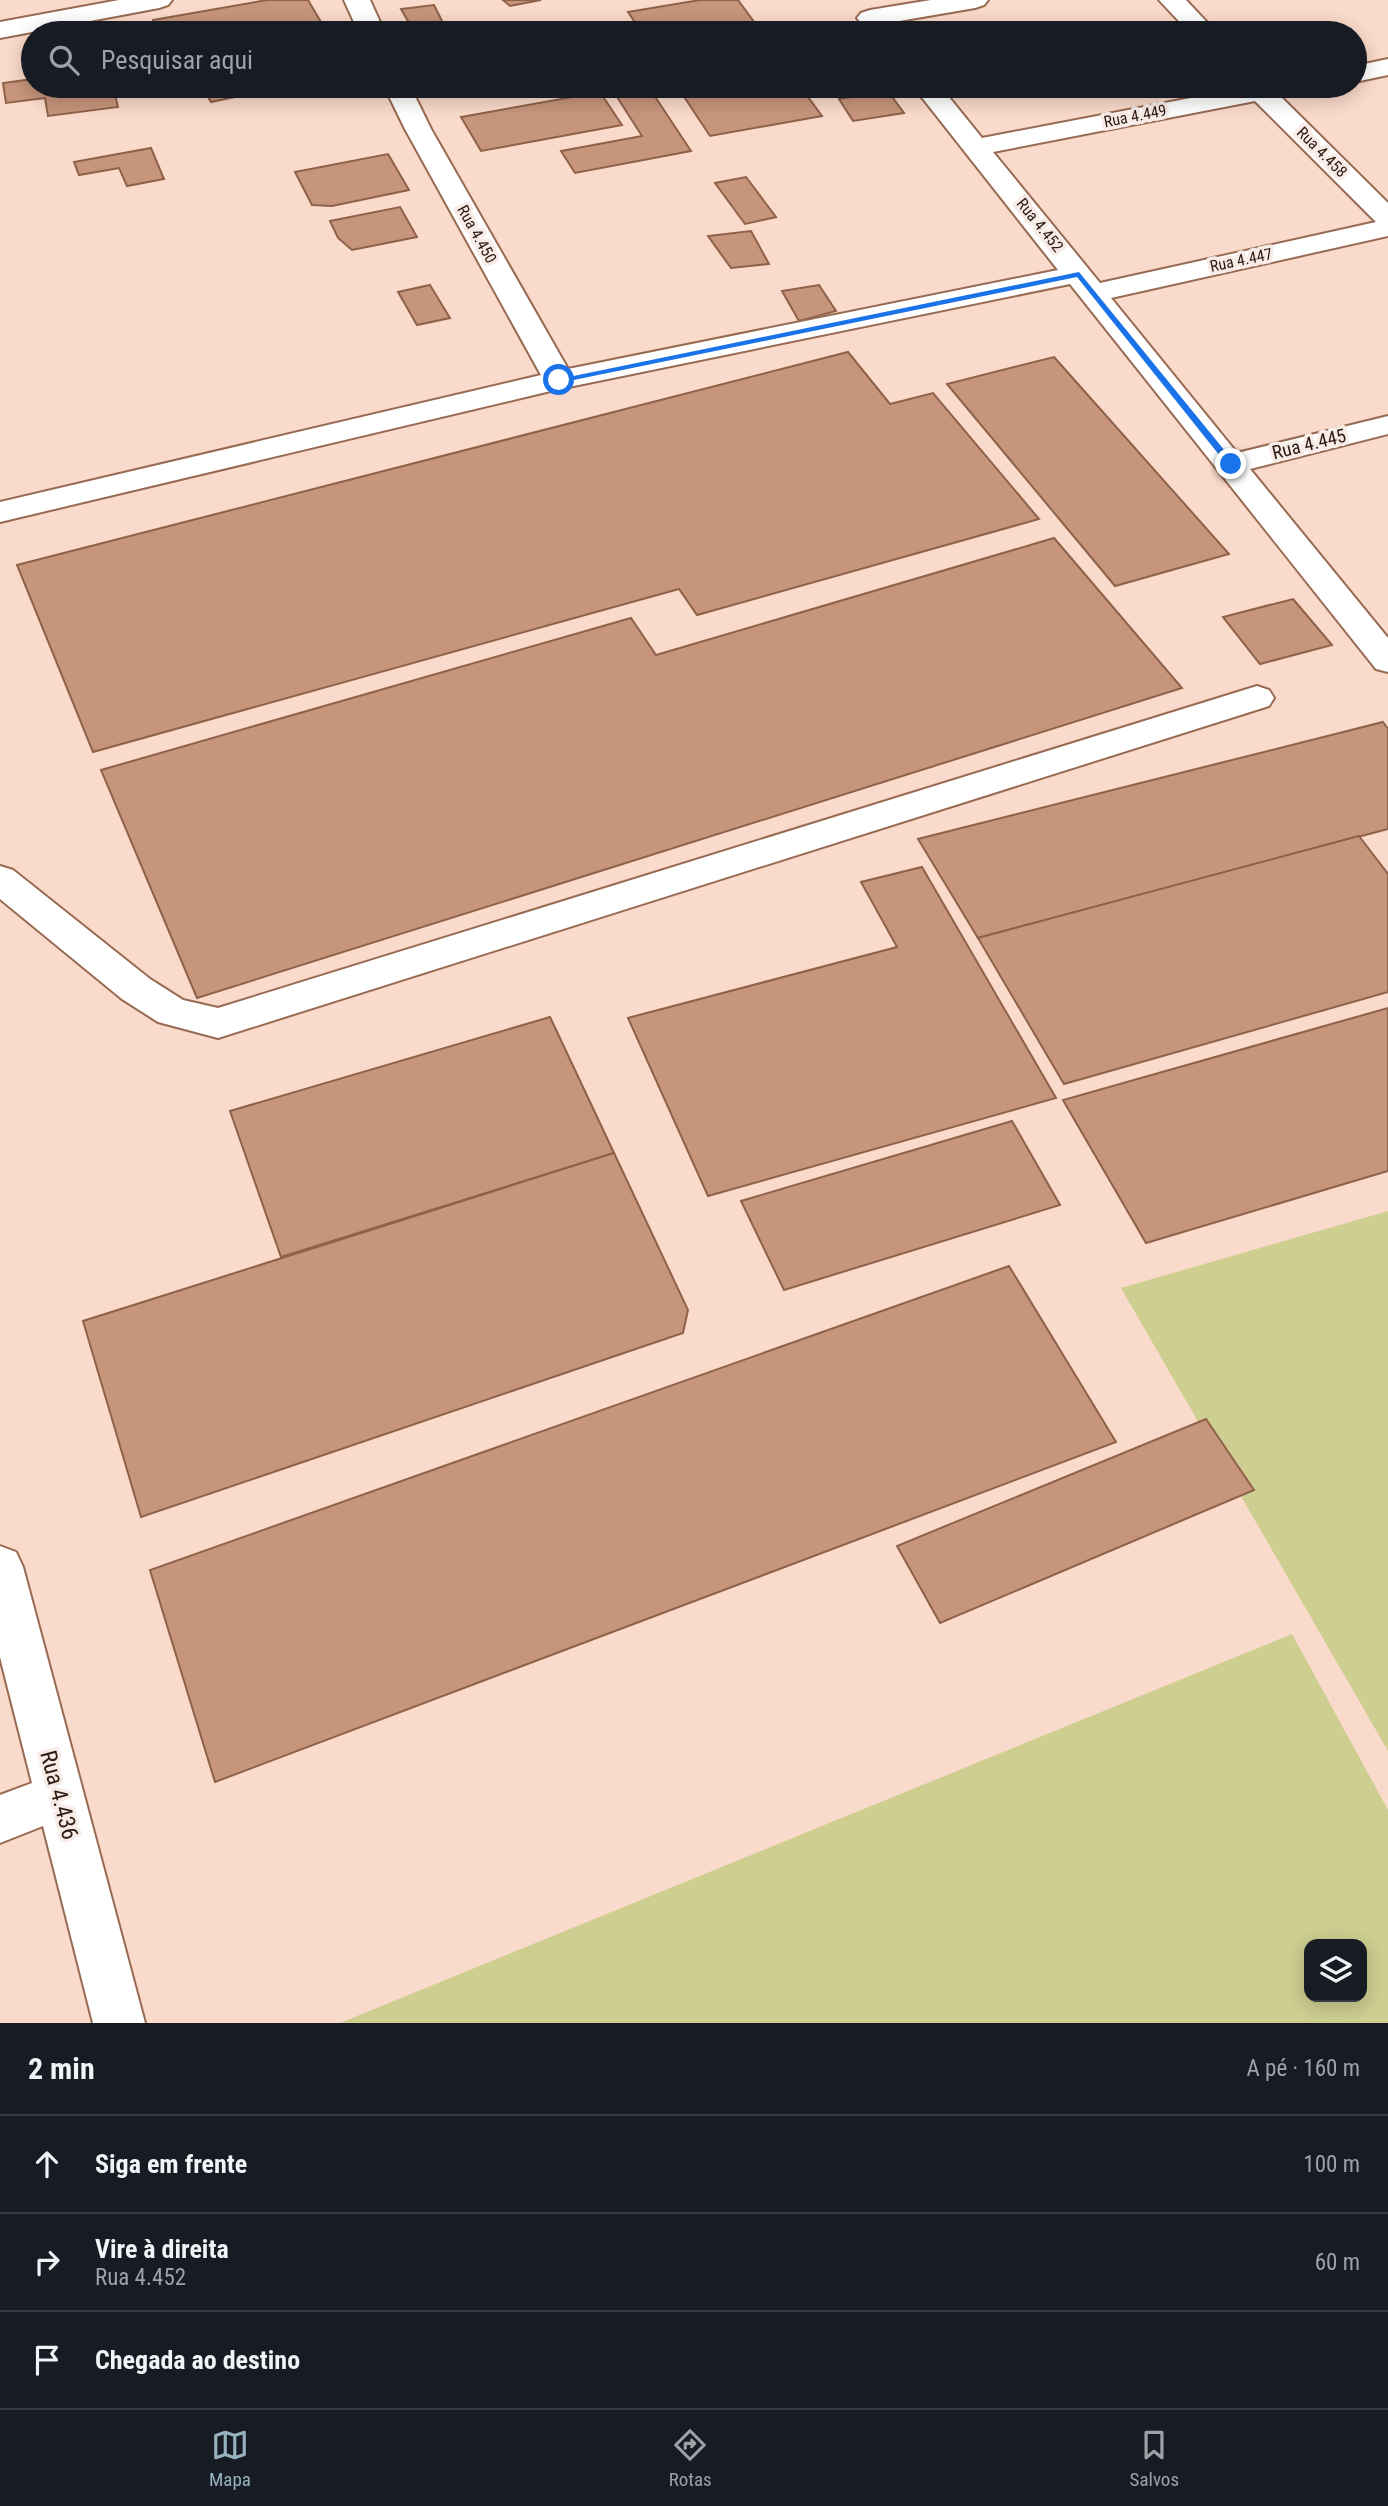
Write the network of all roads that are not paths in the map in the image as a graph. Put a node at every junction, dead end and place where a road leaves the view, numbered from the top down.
1 (159, 0) edge
2 (357, 0) edge
3 (975, 0) edge
4 (1172, 0) edge
5 (869, 17) edge
6 (48, 21) edge
7 (367, 21) edge
8 (1193, 21) edge
9 (21, 26) edge
10 (0, 30) edge
11 (1388, 67) edge
12 (1367, 71) edge
13 (403, 98) edge
14 (936, 98) edge
15 (1214, 98) edge
16 (1267, 98) edge
17 (977, 146) junction
18 (1388, 219) edge
19 (1388, 228) edge
20 (1086, 283) junction
21 (559, 380) junction
22 (1388, 425) edge
23 (1231, 464) junction
24 (0, 512) edge
25 (1388, 661) edge
26 (1257, 698) dead end
27 (0, 879) edge
28 (0, 1567) edge
29 (60, 1796) junction
30 (0, 1819) edge
31 (119, 2023) edge

1 - 6 street
2 - 7 street
3 - 5 street
4 - 8 street
9 - 10 street
11 - 12 street
13 - 21 street, Rua 4.450
14 - 17 street, Rua 4.452
15 - 17 street, Rua 4.449
16 - 18 street, Rua 4.458
17 - 20 street, Rua 4.452
19 - 20 street, Rua 4.447
20 - 21 street, Rua 4.447
20 - 23 street, Rua 4.452
21 - 24 street, Rua 4.447
22 - 23 street, Rua 4.445
23 - 25 street, Rua 4.452
26 - 27 street
28 - 29 street, Rua 4.436
29 - 30 street
29 - 31 street, Rua 4.436

